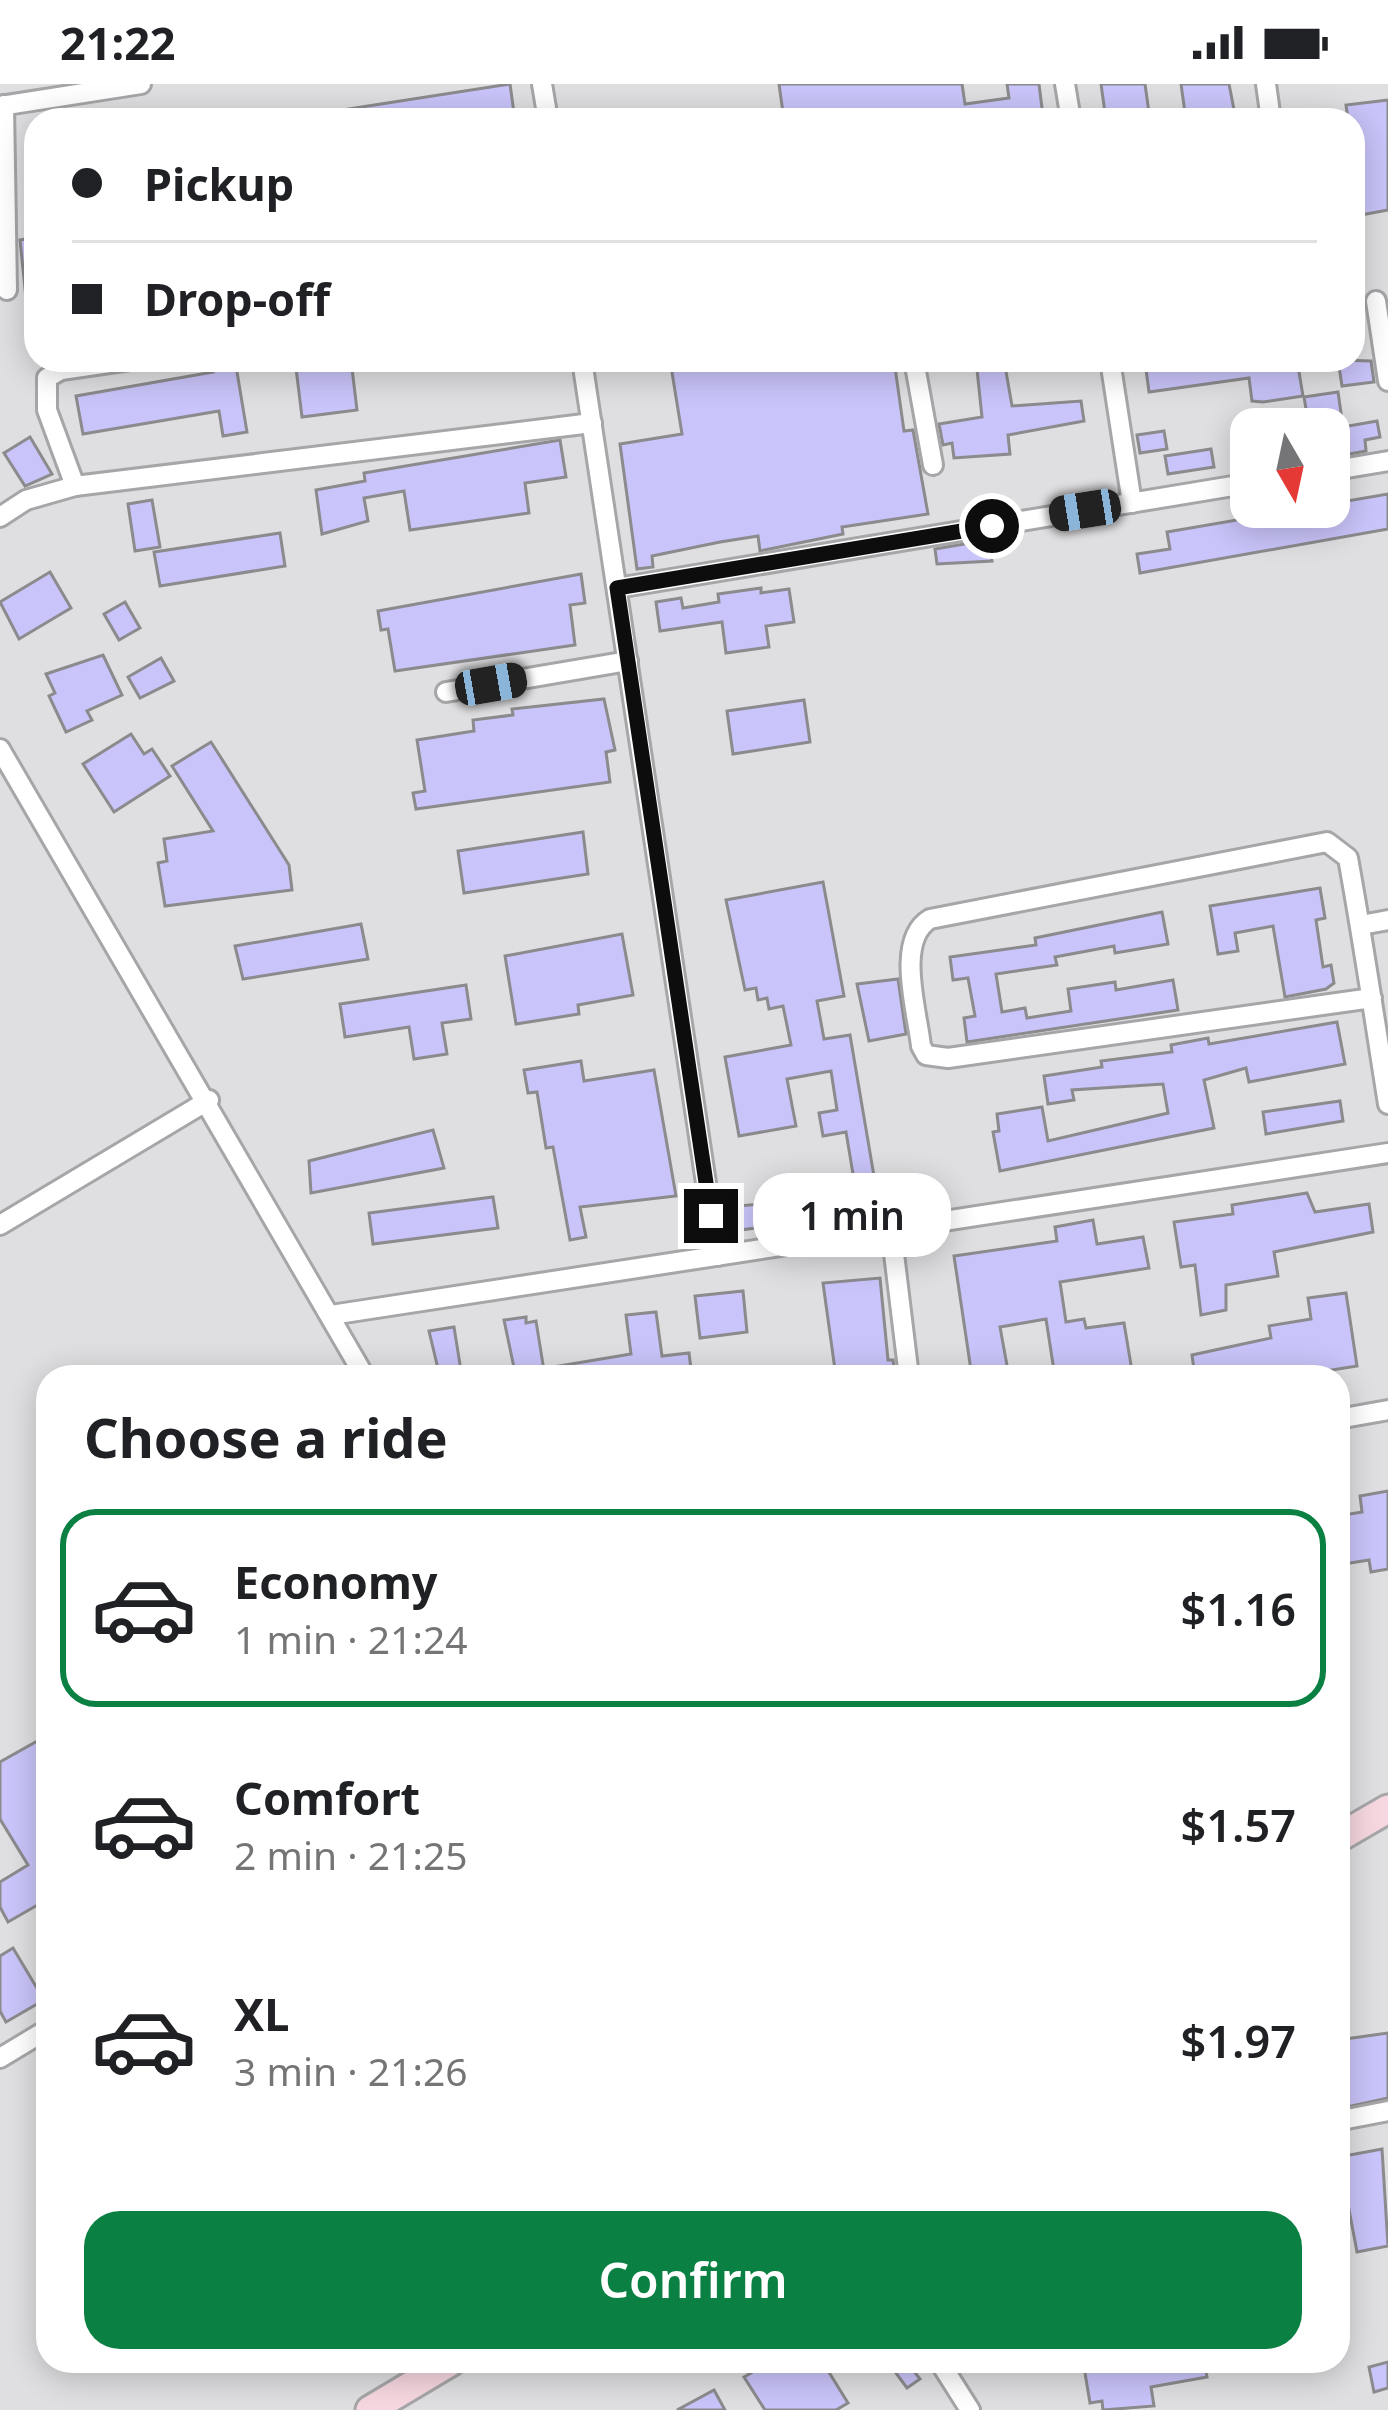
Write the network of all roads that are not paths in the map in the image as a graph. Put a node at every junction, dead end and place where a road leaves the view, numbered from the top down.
1 (140, 84) edge
2 (2, 105) edge
3 (7, 290) dead end
4 (1376, 301) dead end
5 (58, 372) edge
6 (585, 372) edge
7 (916, 372) edge
8 (1113, 372) edge
9 (1388, 381) edge
10 (592, 423) junction
11 (1388, 461) edge
12 (933, 465) dead end
13 (1350, 467) edge
14 (75, 486) junction
15 (1230, 487) edge
16 (1132, 503) junction
17 (0, 517) edge
18 (617, 588) junction
19 (628, 661) junction
20 (446, 692) dead end
21 (0, 749) edge
22 (1388, 920) edge
23 (1360, 926) junction
24 (1372, 998) junction
25 (1384, 1055) edge
26 (209, 1100) junction
27 (1388, 1104) edge
28 (1388, 1153) edge
29 (0, 1225) edge
30 (891, 1229) junction
31 (717, 1256) junction
32 (331, 1316) junction
33 (358, 1365) edge
34 (908, 1365) edge
35 (1388, 1410) edge
36 (1350, 1417) edge
37 (1388, 1809) edge
38 (1350, 1831) edge
39 (36, 2036) edge
40 (0, 2058) edge
41 (1388, 2111) edge
42 (1350, 2118) edge
43 (432, 2373) edge
44 (947, 2373) edge
45 (373, 2409) edge
46 (970, 2410) edge

1 - 2 street
2 - 3 street
4 - 9 street
5 - 14 street
6 - 10 street
7 - 12 street
8 - 16 street
10 - 14 street
10 - 18 street
11 - 13 street
14 - 17 street
15 - 16 street
16 - 18 street
18 - 19 street
19 - 20 street
19 - 31 street
21 - 26 street
22 - 23 street
23 - 24 street
23 - 24 street
24 - 25 street
25 - 27 street
26 - 29 street
26 - 32 street
28 - 30 street
30 - 31 street
30 - 34 street
31 - 32 street
32 - 33 street
35 - 36 street
37 - 38 street
39 - 40 street
41 - 42 street
43 - 45 street
44 - 46 street

